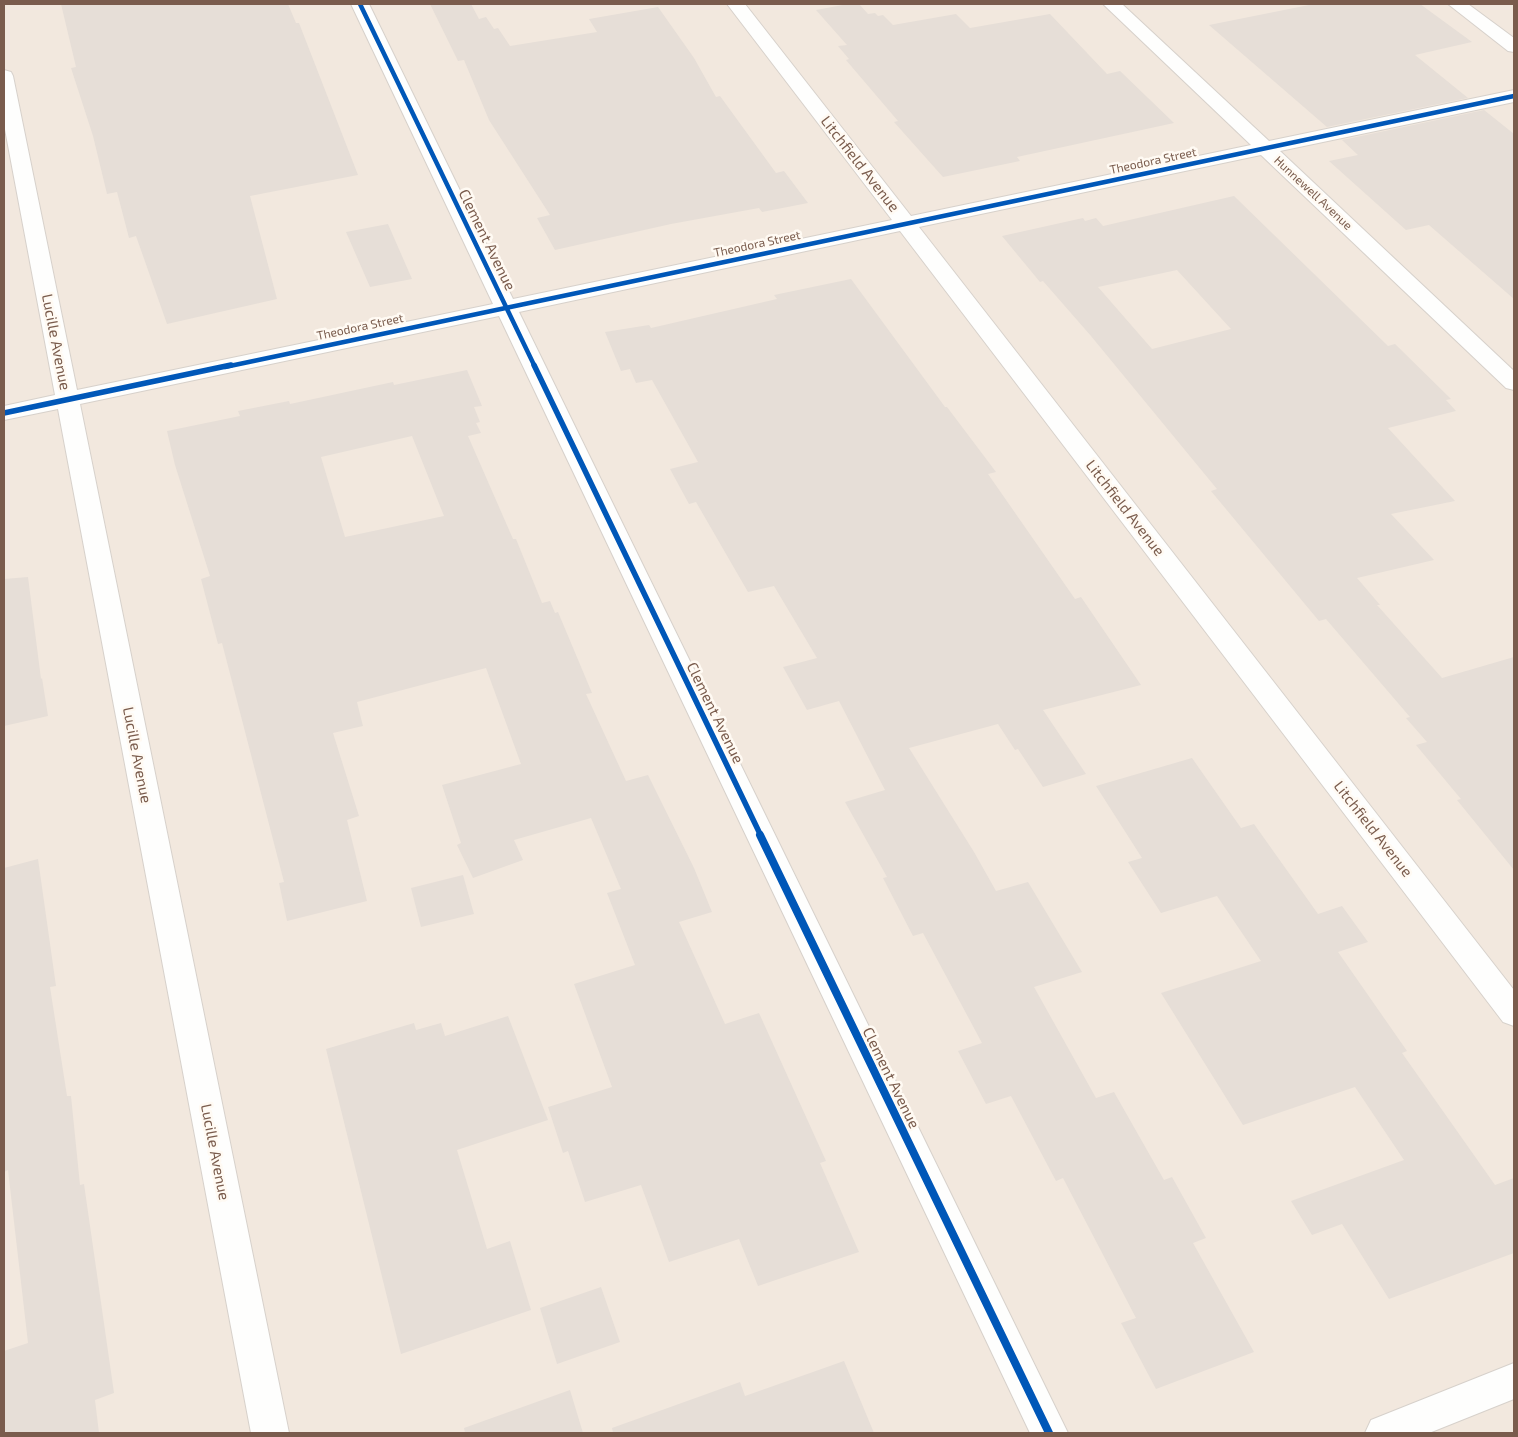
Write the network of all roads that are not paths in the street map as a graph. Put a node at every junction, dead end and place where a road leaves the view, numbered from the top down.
1 (360, 4) edge
2 (736, 4) edge
3 (1112, 4) edge
4 (1457, 4) edge
5 (1506, 32) edge
6 (1514, 47) edge
7 (4, 76) edge
8 (1514, 96) edge
9 (1266, 148) junction
10 (906, 224) junction
11 (506, 308) junction
12 (1514, 383) edge
13 (67, 400) junction
14 (4, 413) edge
15 (1514, 1013) edge
16 (1514, 1381) edge
17 (270, 1433) edge
18 (1049, 1433) edge
19 (1384, 1433) edge

1 - 11 street, Clement Avenue
2 - 10 street, Litchfield Avenue
3 - 9 street, Hunnewell Avenue
4 - 5 street
5 - 6 street
7 - 13 street, Lucille Avenue
8 - 9 street, Theodora Street
9 - 10 street, Theodora Street
9 - 12 street, Hunnewell Avenue
10 - 11 street, Theodora Street
10 - 15 street, Litchfield Avenue
11 - 13 street, Theodora Street
11 - 18 street, Clement Avenue
13 - 14 street, Theodora Street
13 - 17 street, Lucille Avenue
16 - 19 street

